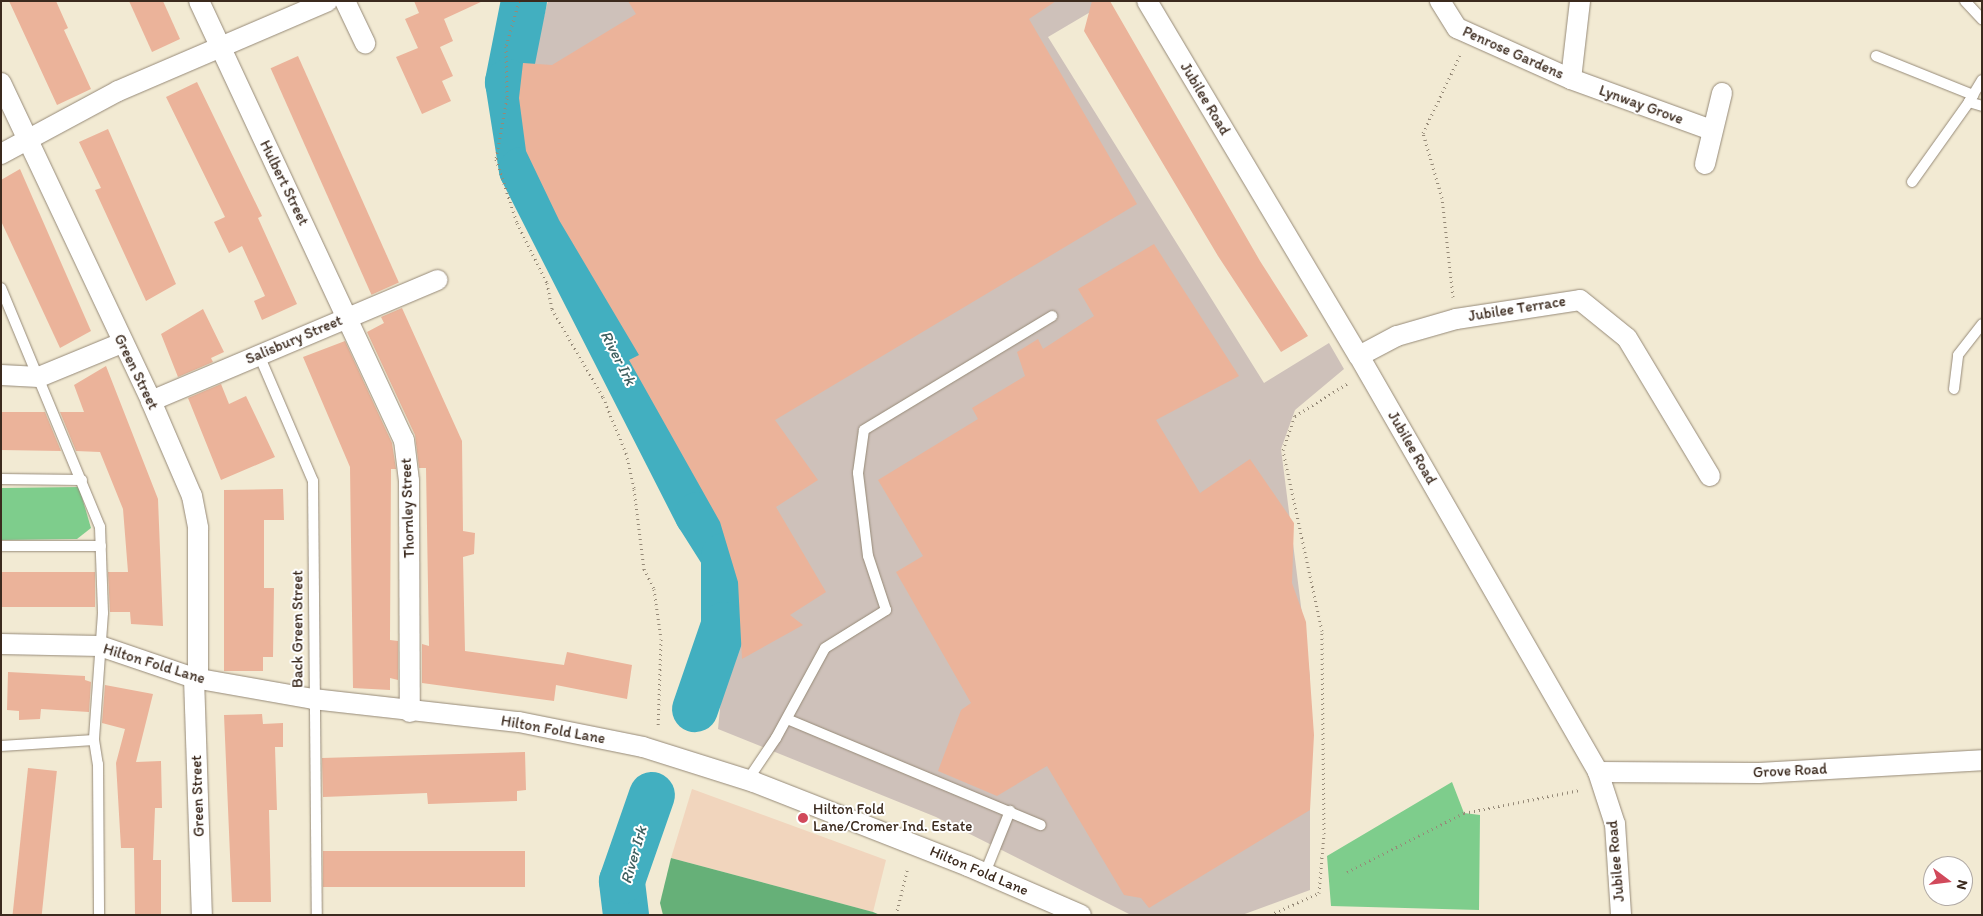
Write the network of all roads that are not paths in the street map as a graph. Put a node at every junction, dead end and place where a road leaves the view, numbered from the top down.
1 (199, 1) edge
2 (328, 1) edge
3 (345, 1) edge
4 (1147, 1) edge
5 (1440, 1) edge
6 (1580, 1) edge
7 (1965, 1) edge
8 (1982, 20) edge
9 (365, 43) dead end
10 (219, 49) junction
11 (1876, 56) dead end
12 (1571, 79) junction
13 (1982, 80) edge
14 (1, 83) edge
15 (1722, 92) dead end
16 (1971, 99) junction
17 (1982, 106) edge
18 (1712, 130) junction
19 (27, 141) junction
20 (1, 154) edge
21 (1705, 164) dead end
22 (1912, 182) dead end
23 (437, 280) dead end
24 (1, 288) edge
25 (1052, 316) dead end
26 (348, 317) junction
27 (1982, 324) edge
28 (122, 343) junction
29 (259, 355) junction
30 (1363, 364) junction
31 (1, 375) edge
32 (39, 377) junction
33 (1954, 389) dead end
34 (151, 401) junction
35 (1710, 476) dead end
36 (1, 479) edge
37 (82, 480) junction
38 (1, 546) edge
39 (101, 546) junction
40 (1, 644) edge
41 (100, 646) junction
42 (196, 678) junction
43 (313, 699) junction
44 (410, 712) junction
45 (786, 719) junction
46 (94, 740) junction
47 (1, 746) edge
48 (1982, 760) edge
49 (1600, 779) junction
50 (747, 780) junction
51 (1010, 811) junction
52 (1041, 824) dead end
53 (985, 873) junction
54 (99, 915) edge
55 (202, 915) edge
56 (317, 915) edge
57 (1081, 915) edge
58 (1621, 915) edge

1 - 10 street, Hulbert Street
2 - 10 street
3 - 9 street
4 - 30 street, Jubilee Road
5 - 12 street, Penrose Gardens
6 - 12 street
7 - 8 lane
10 - 19 street
10 - 26 street, Hulbert Street
11 - 16 lane
12 - 18 street, Lynway Grove
13 - 16 lane
14 - 19 street, Green Street
15 - 18 street
16 - 17 lane
16 - 22 lane
18 - 21 street
19 - 20 street
19 - 28 street, Green Street
23 - 26 street, Salisbury Street
24 - 32 lane
25 - 45 lane
26 - 29 street, Salisbury Street
26 - 44 street, Thornley Street
27 - 33 lane
28 - 32 street
28 - 34 street, Green Street
29 - 34 street, Salisbury Street
29 - 43 lane, Back Green Street
30 - 35 street, Jubilee Terrace
30 - 49 street, Jubilee Road
31 - 32 street
32 - 37 lane
34 - 42 street, Green Street
36 - 37 lane
37 - 39 lane
38 - 39 lane
39 - 41 lane
40 - 41 street, Hilton Fold Lane
41 - 42 street, Hilton Fold Lane
41 - 46 lane
42 - 43 street, Hilton Fold Lane
42 - 55 street, Green Street
43 - 44 street, Hilton Fold Lane
43 - 56 lane, Back Green Street
44 - 50 street, Hilton Fold Lane
45 - 50 lane
45 - 51 lane
46 - 47 lane
46 - 54 lane
48 - 49 street, Grove Road
49 - 58 street, Jubilee Road
50 - 53 street, Hilton Fold Lane
51 - 52 lane
51 - 53 lane
53 - 57 street, Hilton Fold Lane

